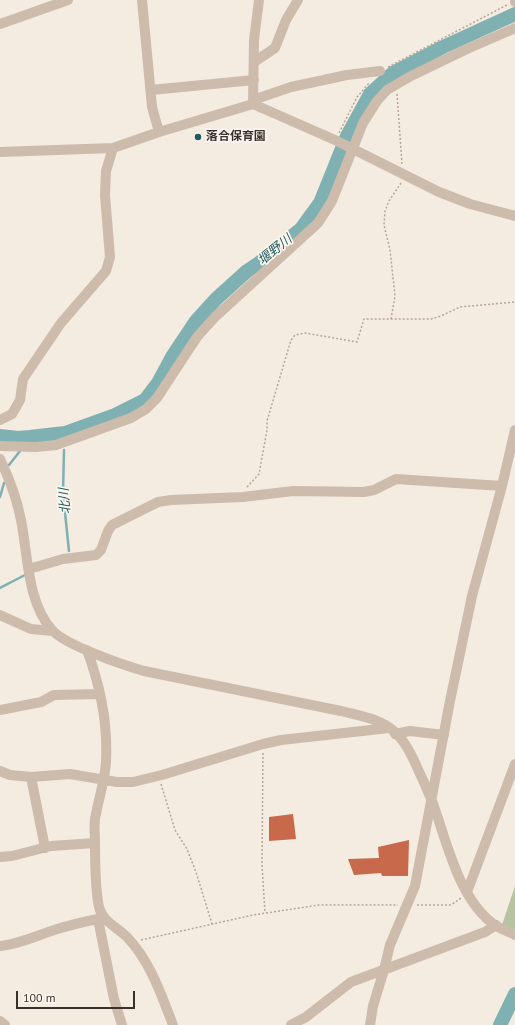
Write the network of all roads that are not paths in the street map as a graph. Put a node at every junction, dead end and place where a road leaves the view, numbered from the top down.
1 (142, 0) edge
2 (259, 0) edge
3 (298, 0) edge
4 (65, 1) edge
5 (0, 24) edge
6 (515, 28) edge
7 (254, 62) junction
8 (380, 71) road end
9 (254, 80) junction
10 (151, 90) junction
11 (253, 102) junction
12 (159, 132) junction
13 (113, 148) junction
14 (352, 148) junction
15 (0, 152) edge
16 (515, 216) edge
17 (0, 420) edge
18 (515, 430) edge
19 (0, 446) edge
20 (0, 459) edge
21 (502, 486) junction
22 (29, 569) junction
23 (0, 615) edge
24 (53, 631) junction
25 (87, 650) junction
26 (100, 694) junction
27 (0, 710) edge
28 (392, 731) junction
29 (444, 735) junction
30 (515, 764) edge
31 (0, 770) edge
32 (31, 777) junction
33 (103, 779) junction
34 (432, 801) junction
35 (95, 843) junction
36 (45, 848) junction
37 (0, 857) edge
38 (467, 892) junction
39 (101, 918) junction
40 (496, 925) junction
41 (515, 935) edge
42 (0, 946) edge
43 (384, 970) junction
44 (0, 1021) edge
45 (5, 1025) edge
46 (122, 1025) edge
47 (173, 1025) edge
48 (291, 1025) edge
49 (370, 1025) edge

1 - 10 street
2 - 7 street
3 - 7 street
4 - 5 street
6 - 14 street
7 - 9 street
8 - 11 street
9 - 10 street
9 - 11 street
10 - 12 street
11 - 12 street
11 - 14 street
12 - 13 street
13 - 15 street
13 - 17 street
14 - 16 street
14 - 19 street
18 - 21 street
20 - 22 street
21 - 22 street
21 - 29 street
22 - 24 street
23 - 24 street
24 - 25 street
25 - 26 street
25 - 28 street
26 - 27 street
26 - 33 street
28 - 29 street
28 - 33 street
28 - 34 street
29 - 34 street
30 - 38 street
31 - 32 street
32 - 33 street
32 - 36 street
33 - 35 street
34 - 38 street
34 - 43 street
35 - 36 street
35 - 39 street
36 - 37 street
38 - 40 street
39 - 42 street
39 - 46 street
39 - 47 street
40 - 41 street
40 - 43 street
43 - 48 street
43 - 49 street
44 - 45 street

